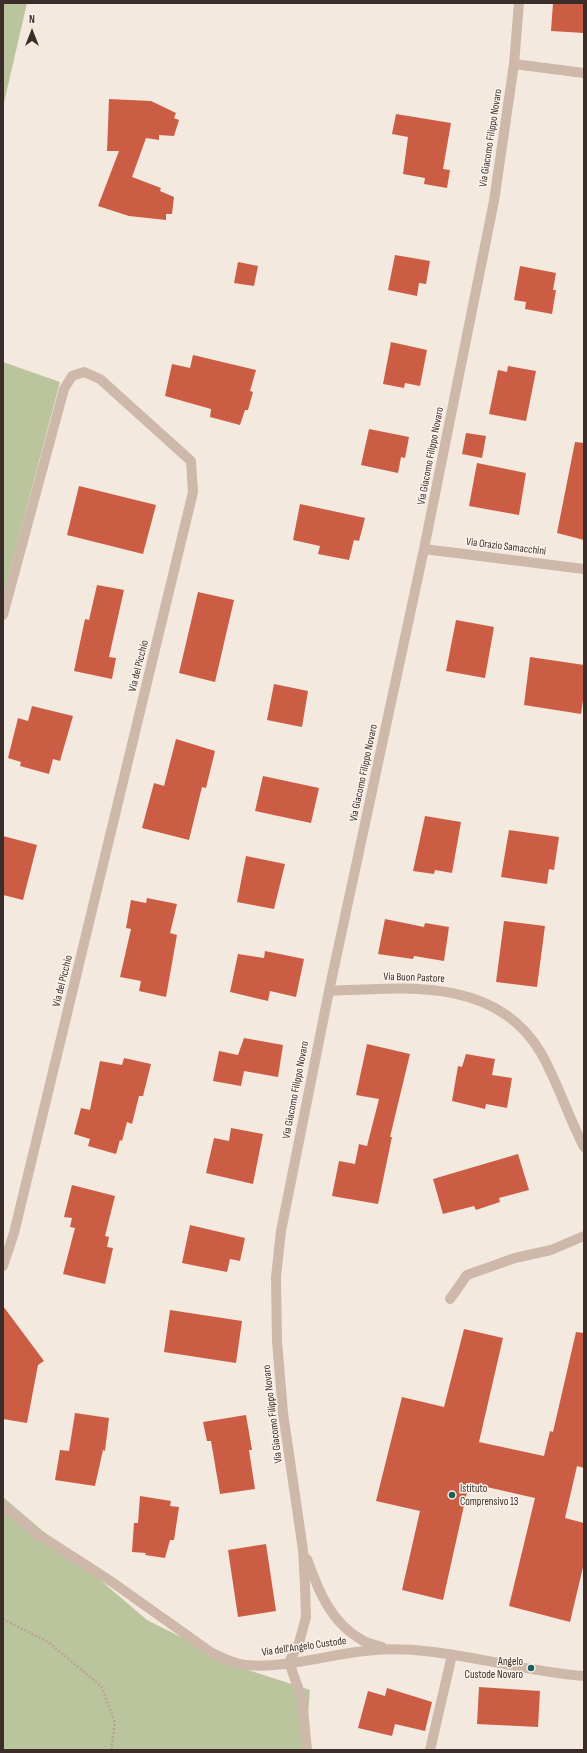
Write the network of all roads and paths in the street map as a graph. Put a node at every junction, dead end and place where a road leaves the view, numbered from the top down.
1 (519, 3) edge
2 (514, 64) junction
3 (584, 73) edge
4 (424, 549) junction
5 (584, 569) edge
6 (3, 615) edge
7 (329, 991) junction
8 (584, 1147) edge
9 (584, 1236) edge
10 (3, 1266) edge
11 (450, 1299) dead end
12 (3, 1505) edge
13 (303, 1550) junction
14 (3, 1619) edge
15 (388, 1649) junction
16 (452, 1655) junction
17 (289, 1662) junction
18 (584, 1676) edge
19 (111, 1750) edge
20 (307, 1750) edge
21 (430, 1750) edge

1 - 2 street, Via Giacomo Filippo Novaro
2 - 3 street
2 - 4 street, Via Giacomo Filippo Novaro
4 - 5 street, Via Orazio Samacchini
4 - 7 street, Via Giacomo Filippo Novaro
6 - 10 street, Via del Picchio
7 - 8 street, Via Buon Pastore
7 - 13 street, Via Giacomo Filippo Novaro
9 - 11 street
12 - 17 street, Via dell'Angelo Custode
13 - 15 street, Via Giacomo Filippo Novaro
13 - 17 street, Via Giacomo Filippo Novaro
14 - 19 path
15 - 16 street, Via dell'Angelo Custode
15 - 17 street, Via dell'Angelo Custode
16 - 18 street, Via dell'Angelo Custode
16 - 21 street
17 - 20 street

